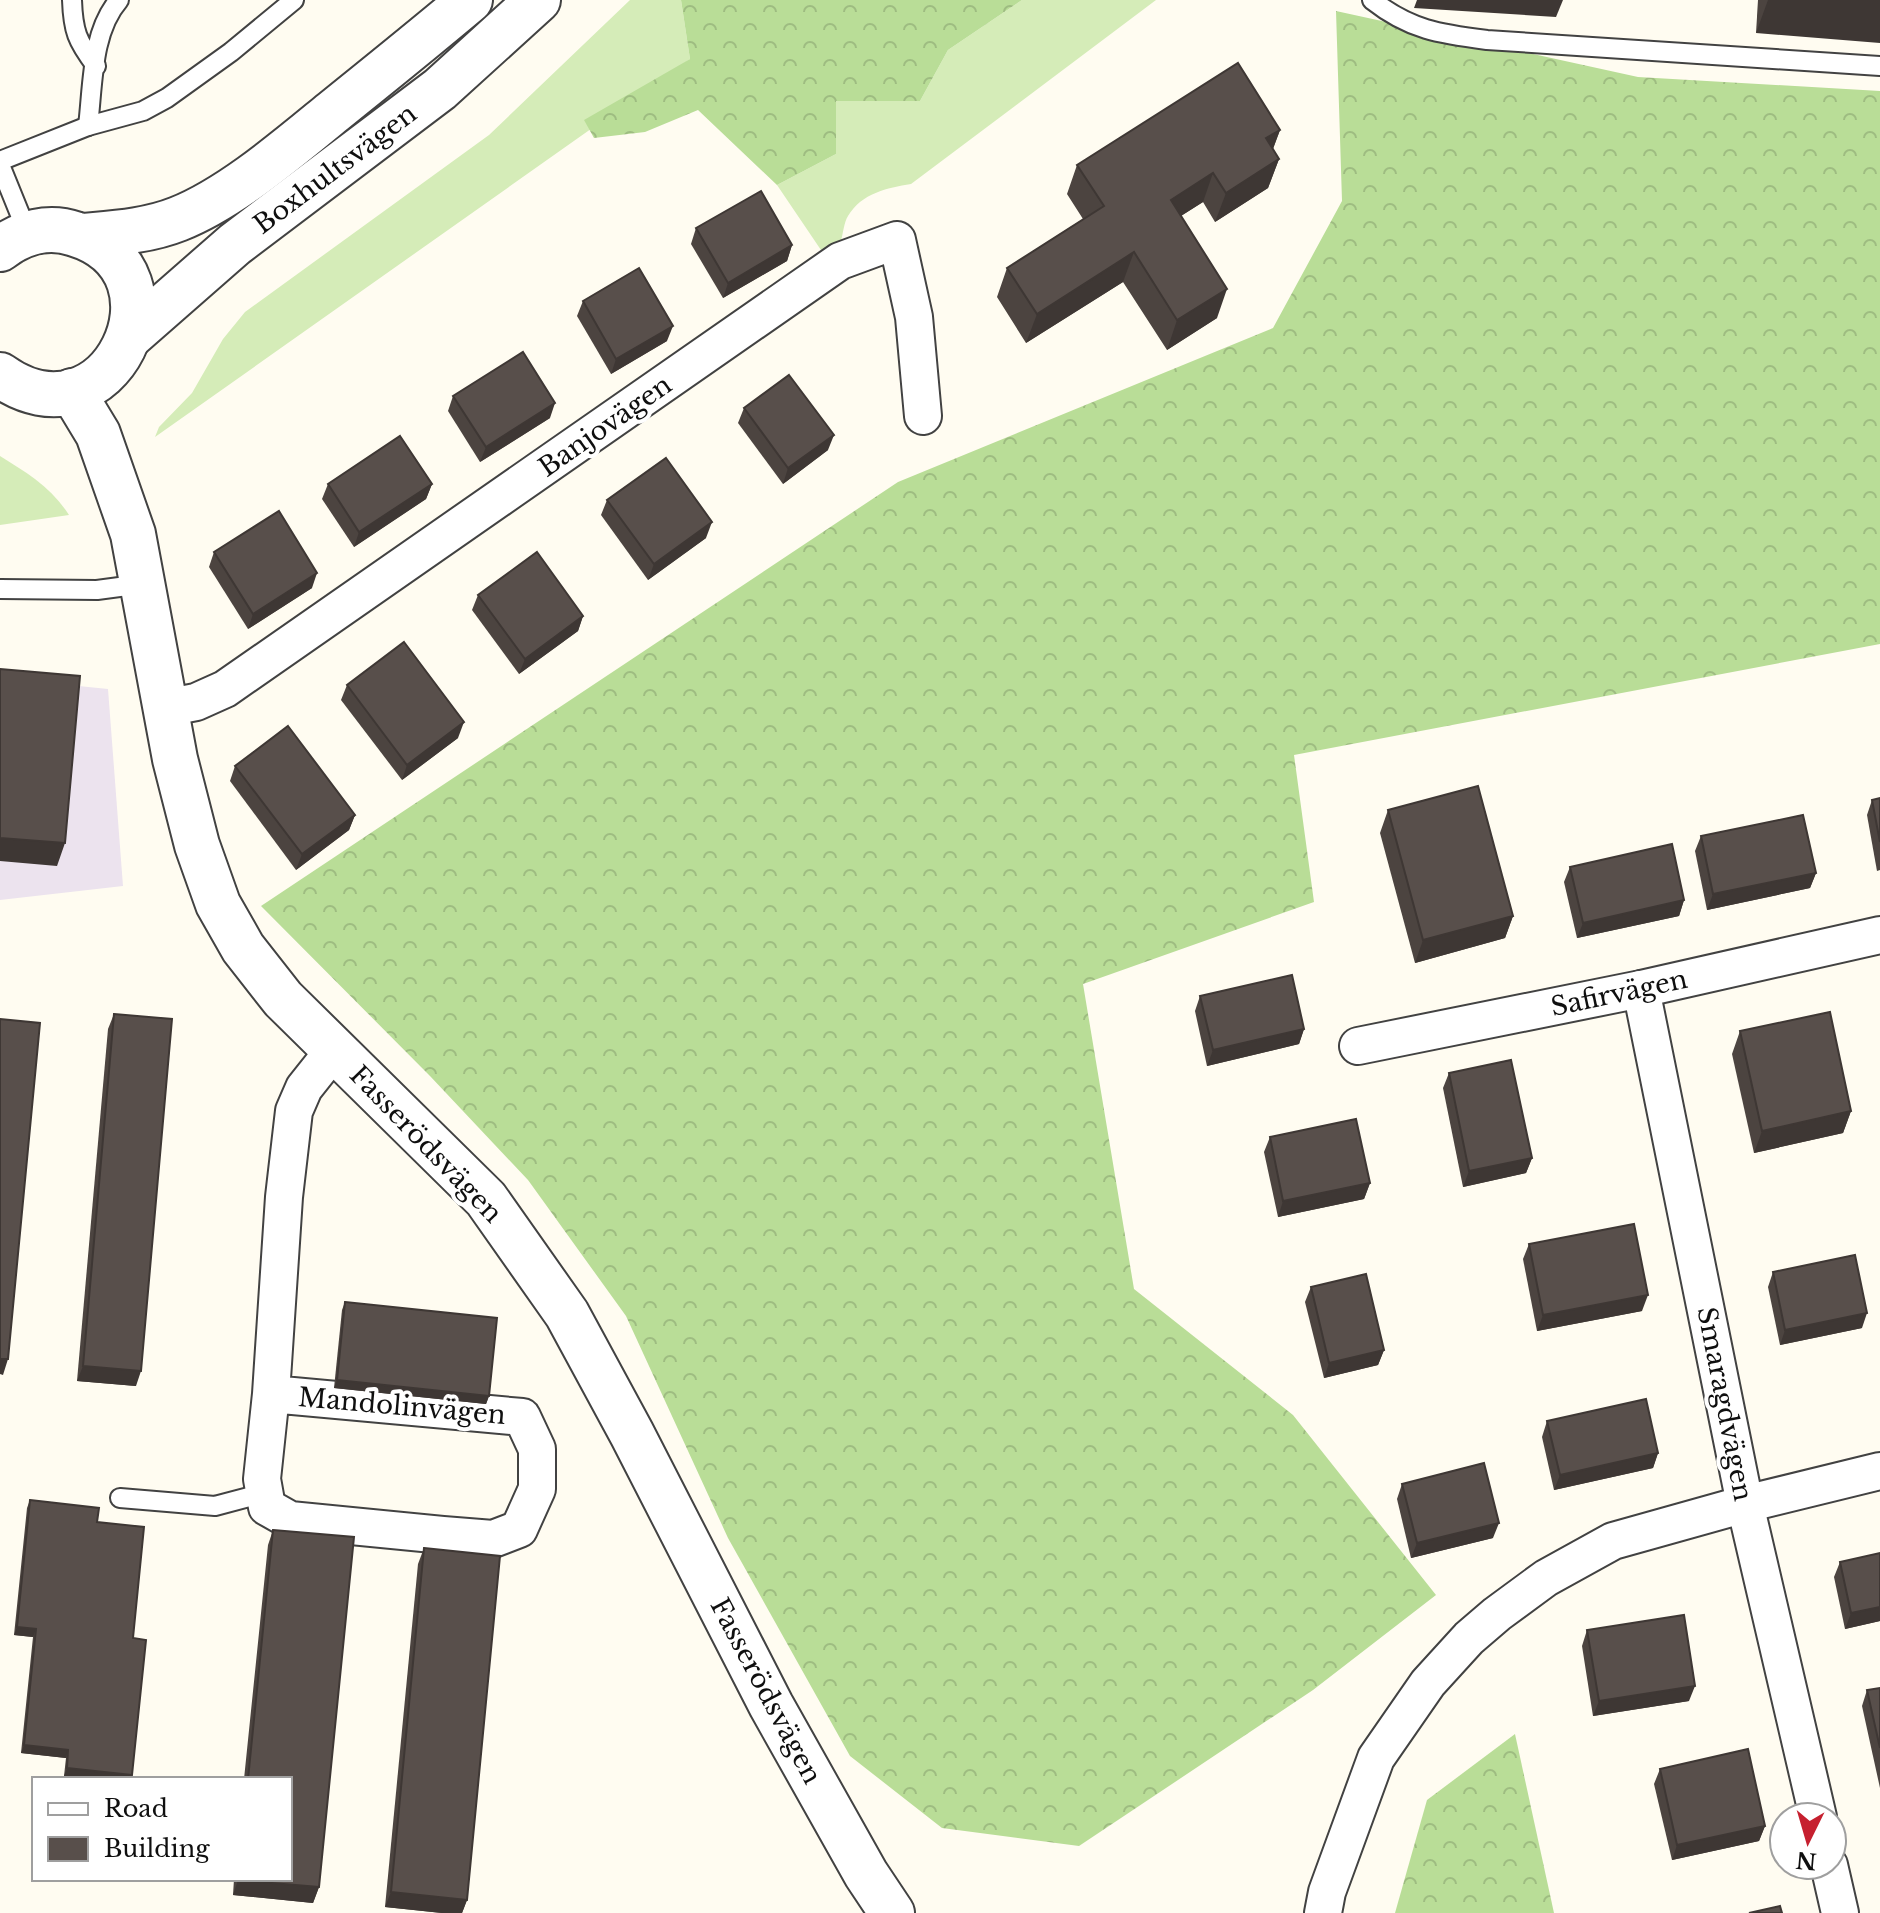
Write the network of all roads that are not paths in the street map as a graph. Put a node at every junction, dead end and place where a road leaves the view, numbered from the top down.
1 (72, 0) edge
2 (119, 0) edge
3 (294, 0) edge
4 (470, 0) edge
5 (538, 0) edge
6 (1372, 0) edge
7 (96, 66) junction
8 (1880, 66) edge
9 (88, 126) junction
10 (0, 163) edge
11 (83, 236) junction
12 (14, 241) edge
13 (130, 336) junction
14 (0, 375) edge
15 (72, 391) junction
16 (923, 416) dead end
17 (142, 584) junction
18 (0, 589) edge
19 (165, 708) junction
20 (1880, 935) edge
21 (1641, 989) junction
22 (1358, 1046) dead end
23 (335, 1049) junction
24 (271, 1394) junction
25 (1880, 1471) edge
26 (264, 1493) junction
27 (120, 1498) dead end
28 (1745, 1504) junction
29 (1814, 1801) edge
30 (1833, 1881) edge
31 (892, 1913) edge
32 (1323, 1913) edge
33 (1840, 1913) edge

1 - 7 lane
2 - 7 lane
3 - 9 lane
4 - 11 street, Boxhultsvägen
5 - 13 street, Boxhultsvägen
6 - 8 lane
7 - 9 lane
9 - 10 lane
10 - 12 lane, Boxhultsvägen
11 - 12 street, Boxhultsvägen
11 - 13 street, Boxhultsvägen
13 - 15 street, Boxhultsvägen
14 - 15 street, Boxhultsvägen
15 - 17 street, Fasserödsvägen
16 - 19 street, Banjovägen
17 - 18 lane
17 - 19 street, Fasserödsvägen
19 - 23 street, Fasserödsvägen
20 - 21 street, Safirvägen
21 - 22 street, Safirvägen
21 - 28 street, Smaragdvägen
23 - 24 street, Mandolinvägen
23 - 31 street, Fasserödsvägen
24 - 26 street, Mandolinvägen
24 - 26 street, Mandolinvägen
25 - 28 street
26 - 27 lane
28 - 29 street, Smaragdvägen
28 - 32 street
30 - 33 street

